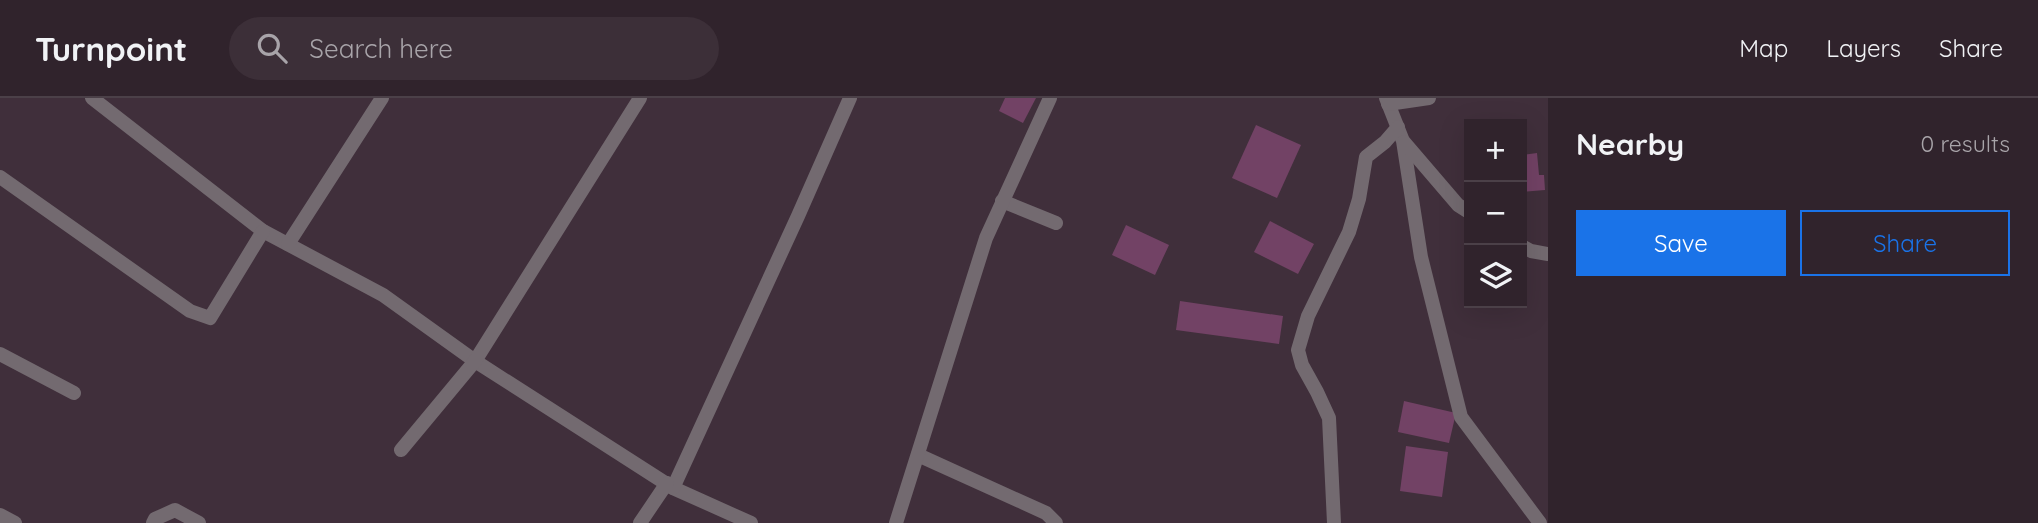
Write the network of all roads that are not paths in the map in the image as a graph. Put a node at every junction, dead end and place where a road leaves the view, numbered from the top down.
1 (92, 98) edge
2 (382, 98) edge
3 (640, 98) edge
4 (850, 98) edge
5 (1050, 98) edge
6 (1429, 98) edge
7 (1387, 101) edge
8 (1401, 134) junction
9 (0, 177) edge
10 (1002, 201) junction
11 (1464, 209) edge
12 (1056, 223) dead end
13 (263, 231) junction
14 (288, 244) junction
15 (1527, 249) edge
16 (1548, 254) edge
17 (0, 354) edge
18 (475, 361) junction
19 (74, 393) dead end
20 (401, 450) dead end
21 (918, 455) junction
22 (670, 486) junction
23 (0, 515) edge
24 (15, 523) edge
25 (153, 523) edge
26 (199, 523) edge
27 (640, 523) edge
28 (751, 523) edge
29 (896, 523) edge
30 (1056, 523) edge
31 (1334, 523) edge
32 (1540, 523) edge

1 - 13 street
2 - 14 street
3 - 18 street
4 - 22 street
5 - 10 street
6 - 7 street
7 - 8 street
8 - 11 street
8 - 31 street
8 - 32 street
9 - 13 street
10 - 12 street
10 - 21 street
13 - 14 street
14 - 18 street
15 - 16 street
17 - 19 street
18 - 20 street
18 - 22 street
21 - 29 street
21 - 30 street
22 - 27 street
22 - 28 street
23 - 24 street
25 - 26 street

